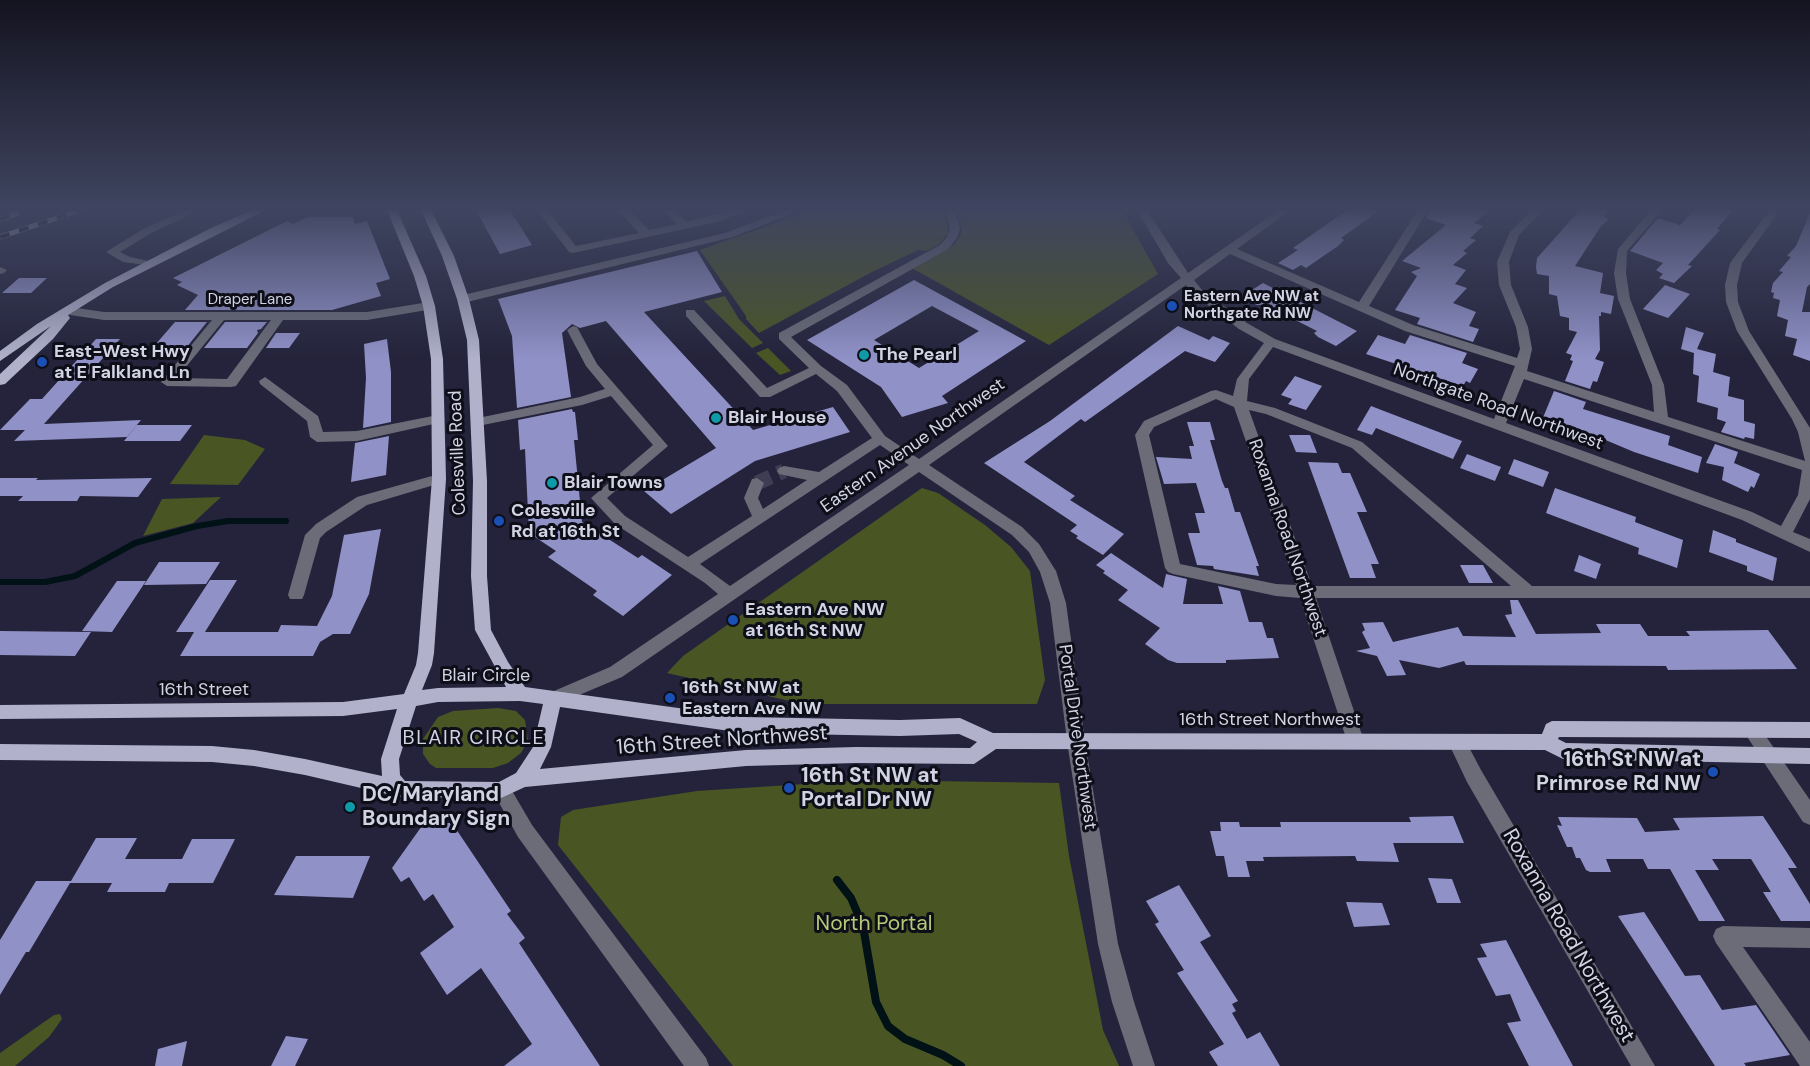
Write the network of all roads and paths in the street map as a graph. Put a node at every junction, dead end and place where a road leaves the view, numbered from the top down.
1 (127, 260) edge
2 (157, 260) edge
3 (413, 260) edge
4 (449, 260) edge
5 (626, 260) edge
6 (921, 260) edge
7 (1173, 260) edge
8 (1216, 260) edge
9 (1252, 260) edge
10 (1391, 260) edge
11 (1504, 260) edge
12 (1621, 260) edge
13 (1738, 260) edge
14 (149, 264) junction
15 (1186, 280) junction
16 (463, 299) junction
17 (429, 306) junction
18 (1362, 308) junction
19 (70, 310) junction
20 (690, 313) dead end
21 (220, 316) junction
22 (280, 316) junction
23 (573, 330) dead end
24 (1271, 342) junction
25 (0, 357) edge
26 (817, 369) junction
27 (1521, 369) junction
28 (0, 381) edge
29 (265, 381) dead end
30 (614, 391) junction
31 (1240, 404) junction
32 (438, 418) junction
33 (1662, 420) junction
34 (478, 422) junction
35 (1498, 426) junction
36 (880, 439) junction
37 (1810, 458) edge
38 (920, 465) junction
39 (1810, 466) edge
40 (784, 471) tunnel mouth
41 (820, 477) junction
42 (439, 480) junction
43 (757, 483) dead end
44 (761, 516) junction
45 (1785, 533) junction
46 (1810, 546) edge
47 (689, 564) junction
48 (1305, 592) junction
49 (1529, 592) junction
50 (1810, 592) edge
51 (730, 595) junction
52 (296, 596) dead end
53 (520, 694) junction
54 (553, 699) junction
55 (409, 701) junction
56 (0, 712) edge
57 (1752, 730) junction
58 (1810, 730) edge
59 (992, 741) junction
60 (1076, 741) junction
61 (1355, 741) junction
62 (1457, 742) junction
63 (1548, 742) junction
64 (0, 752) edge
65 (1770, 756) junction
66 (1810, 756) edge
67 (523, 779) junction
68 (400, 789) junction
69 (501, 790) junction
70 (1810, 816) edge
71 (1810, 938) edge
72 (1810, 1061) edge
73 (698, 1066) edge
74 (1143, 1066) edge
75 (1644, 1066) edge

1 - 14 street
2 - 14 main road
3 - 17 main road, Colesville Road
4 - 16 main road, Colesville Road
5 - 16 street
6 - 26 street
7 - 15 street, Northgate Road Northwest
8 - 15 street, Eastern Avenue Northwest
9 - 18 street
10 - 18 street
11 - 27 street
12 - 33 street
13 - 37 street
14 - 19 main road
15 - 24 street, Northgate Road Northwest
15 - 38 street, Eastern Avenue Northwest
16 - 34 main road, Colesville Road
17 - 22 street, Draper Lane
17 - 32 main road, Colesville Road
18 - 27 street
19 - 21 street, Draper Lane
19 - 25 main road
19 - 28 main road
20 - 26 street
21 - 22 street, Draper Lane
21 - 22 street
23 - 30 street
24 - 31 street, Roxanna Road Northwest
24 - 35 street, Northgate Road Northwest
26 - 36 street
27 - 33 street
27 - 35 street
29 - 32 street
30 - 34 street
30 - 47 street
31 - 48 street, Roxanna Road Northwest
31 - 48 street
31 - 49 street
32 - 42 main road, Colesville Road
33 - 39 street
34 - 53 main road, Colesville Road
35 - 45 street, Northgate Road Northwest
36 - 38 street, Portal Drive Northwest
36 - 41 street
38 - 51 street, Eastern Avenue Northwest
38 - 60 street, Portal Drive Northwest
39 - 45 street
40 - 41 street
41 - 44 street
42 - 52 street
42 - 55 main road, Colesville Road
43 - 44 street
44 - 47 street
45 - 46 street, Northgate Road Northwest
47 - 51 street
48 - 49 street
48 - 61 street, Roxanna Road Northwest
49 - 50 street
51 - 54 street, Eastern Avenue Northwest
53 - 54 main road, Blair Circle
53 - 55 main road, Blair Circle
54 - 59 main road, 16th Street Northwest
54 - 67 main road, Blair Circle
55 - 56 main road, 16th Street
55 - 68 main road
57 - 58 main road
57 - 63 main road
57 - 65 street
59 - 60 main road, 16th Street Northwest
59 - 67 main road, 16th Street Northwest
60 - 61 main road, 16th Street Northwest
60 - 74 street, Portal Drive Northwest
61 - 62 main road, 16th Street Northwest
62 - 63 main road, 16th Street Northwest
62 - 75 street, Roxanna Road Northwest
63 - 65 main road, 16th Street Northwest
64 - 68 main road
65 - 66 main road, 16th Street Northwest
65 - 70 street
67 - 69 main road
68 - 69 main road
69 - 73 street
71 - 72 street

